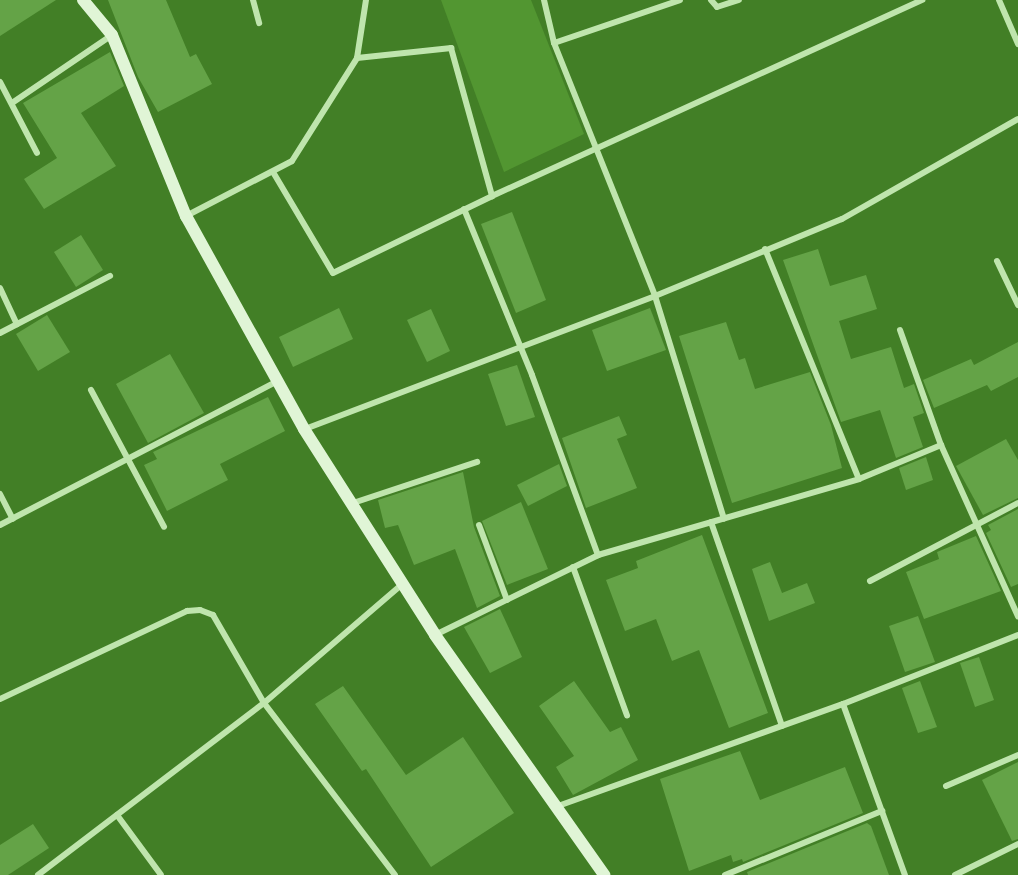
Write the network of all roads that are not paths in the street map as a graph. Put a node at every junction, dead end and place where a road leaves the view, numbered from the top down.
1 (83, 0) edge
2 (253, 0) edge
3 (366, 0) edge
4 (544, 0) edge
5 (680, 0) edge
6 (711, 0) edge
7 (739, 0) edge
8 (923, 0) edge
9 (999, 0) edge
10 (259, 23) dead end
11 (112, 35) junction
12 (554, 43) junction
13 (1018, 44) edge
14 (357, 58) junction
15 (0, 82) edge
16 (12, 103) junction
17 (1018, 119) edge
18 (596, 149) junction
19 (37, 153) dead end
20 (273, 172) junction
21 (492, 196) junction
22 (464, 209) junction
23 (186, 216) junction
24 (765, 249) junction
25 (997, 261) dead end
26 (110, 276) dead end
27 (0, 288) edge
28 (655, 296) junction
29 (1018, 305) edge
30 (17, 324) junction
31 (900, 330) dead end
32 (0, 333) edge
33 (520, 347) junction
34 (279, 381) junction
35 (91, 390) dead end
36 (304, 429) junction
37 (941, 445) junction
38 (130, 461) junction
39 (477, 462) dead end
40 (858, 479) junction
41 (0, 494) edge
42 (1018, 503) edge
43 (349, 505) junction
44 (13, 519) junction
45 (724, 519) junction
46 (711, 522) junction
47 (0, 525) edge
48 (479, 525) dead end
49 (165, 526) dead end
50 (975, 526) junction
51 (598, 555) junction
52 (573, 567) junction
53 (870, 581) dead end
54 (401, 585) junction
55 (507, 600) junction
56 (1018, 616) edge
57 (435, 635) junction
58 (1018, 635) edge
59 (0, 699) edge
60 (264, 703) junction
61 (843, 704) junction
62 (627, 715) dead end
63 (782, 726) junction
64 (1018, 754) edge
65 (946, 786) dead end
66 (558, 806) junction
67 (882, 811) junction
68 (117, 815) junction
69 (1018, 844) edge
70 (38, 875) edge
71 (161, 875) edge
72 (395, 875) edge
73 (604, 875) edge
74 (725, 875) edge
75 (905, 875) edge
76 (955, 875) edge

1 - 11 street
2 - 10 street
3 - 14 street
4 - 12 street
5 - 12 street
6 - 7 street
8 - 18 street
9 - 13 street
11 - 16 street
11 - 23 street
12 - 18 street
14 - 20 street
14 - 21 street
15 - 16 street
16 - 19 street
17 - 24 street
18 - 21 street
18 - 28 street
20 - 22 street
20 - 23 street
21 - 22 street
22 - 33 street
23 - 34 street
24 - 28 street
24 - 40 street
25 - 29 street
26 - 30 street
27 - 30 street
28 - 33 street
28 - 45 street
30 - 32 street
31 - 37 street
33 - 36 street
33 - 51 street
34 - 36 street
34 - 38 street
35 - 38 street
36 - 43 street
37 - 40 street
37 - 50 street
38 - 44 street
38 - 49 street
39 - 43 street
40 - 45 street
41 - 44 street
42 - 50 street
43 - 54 street
44 - 47 street
45 - 46 street
46 - 51 street
46 - 63 street
48 - 55 street
50 - 53 street
50 - 56 street
51 - 52 street
52 - 55 street
52 - 62 street
54 - 57 street
54 - 60 street
55 - 57 street
57 - 66 street
58 - 61 street
59 - 60 street
60 - 68 street
60 - 72 street
61 - 63 street
61 - 67 street
63 - 66 street
64 - 65 street
66 - 73 street
67 - 74 street
67 - 75 street
68 - 70 street
68 - 71 street
69 - 76 street

